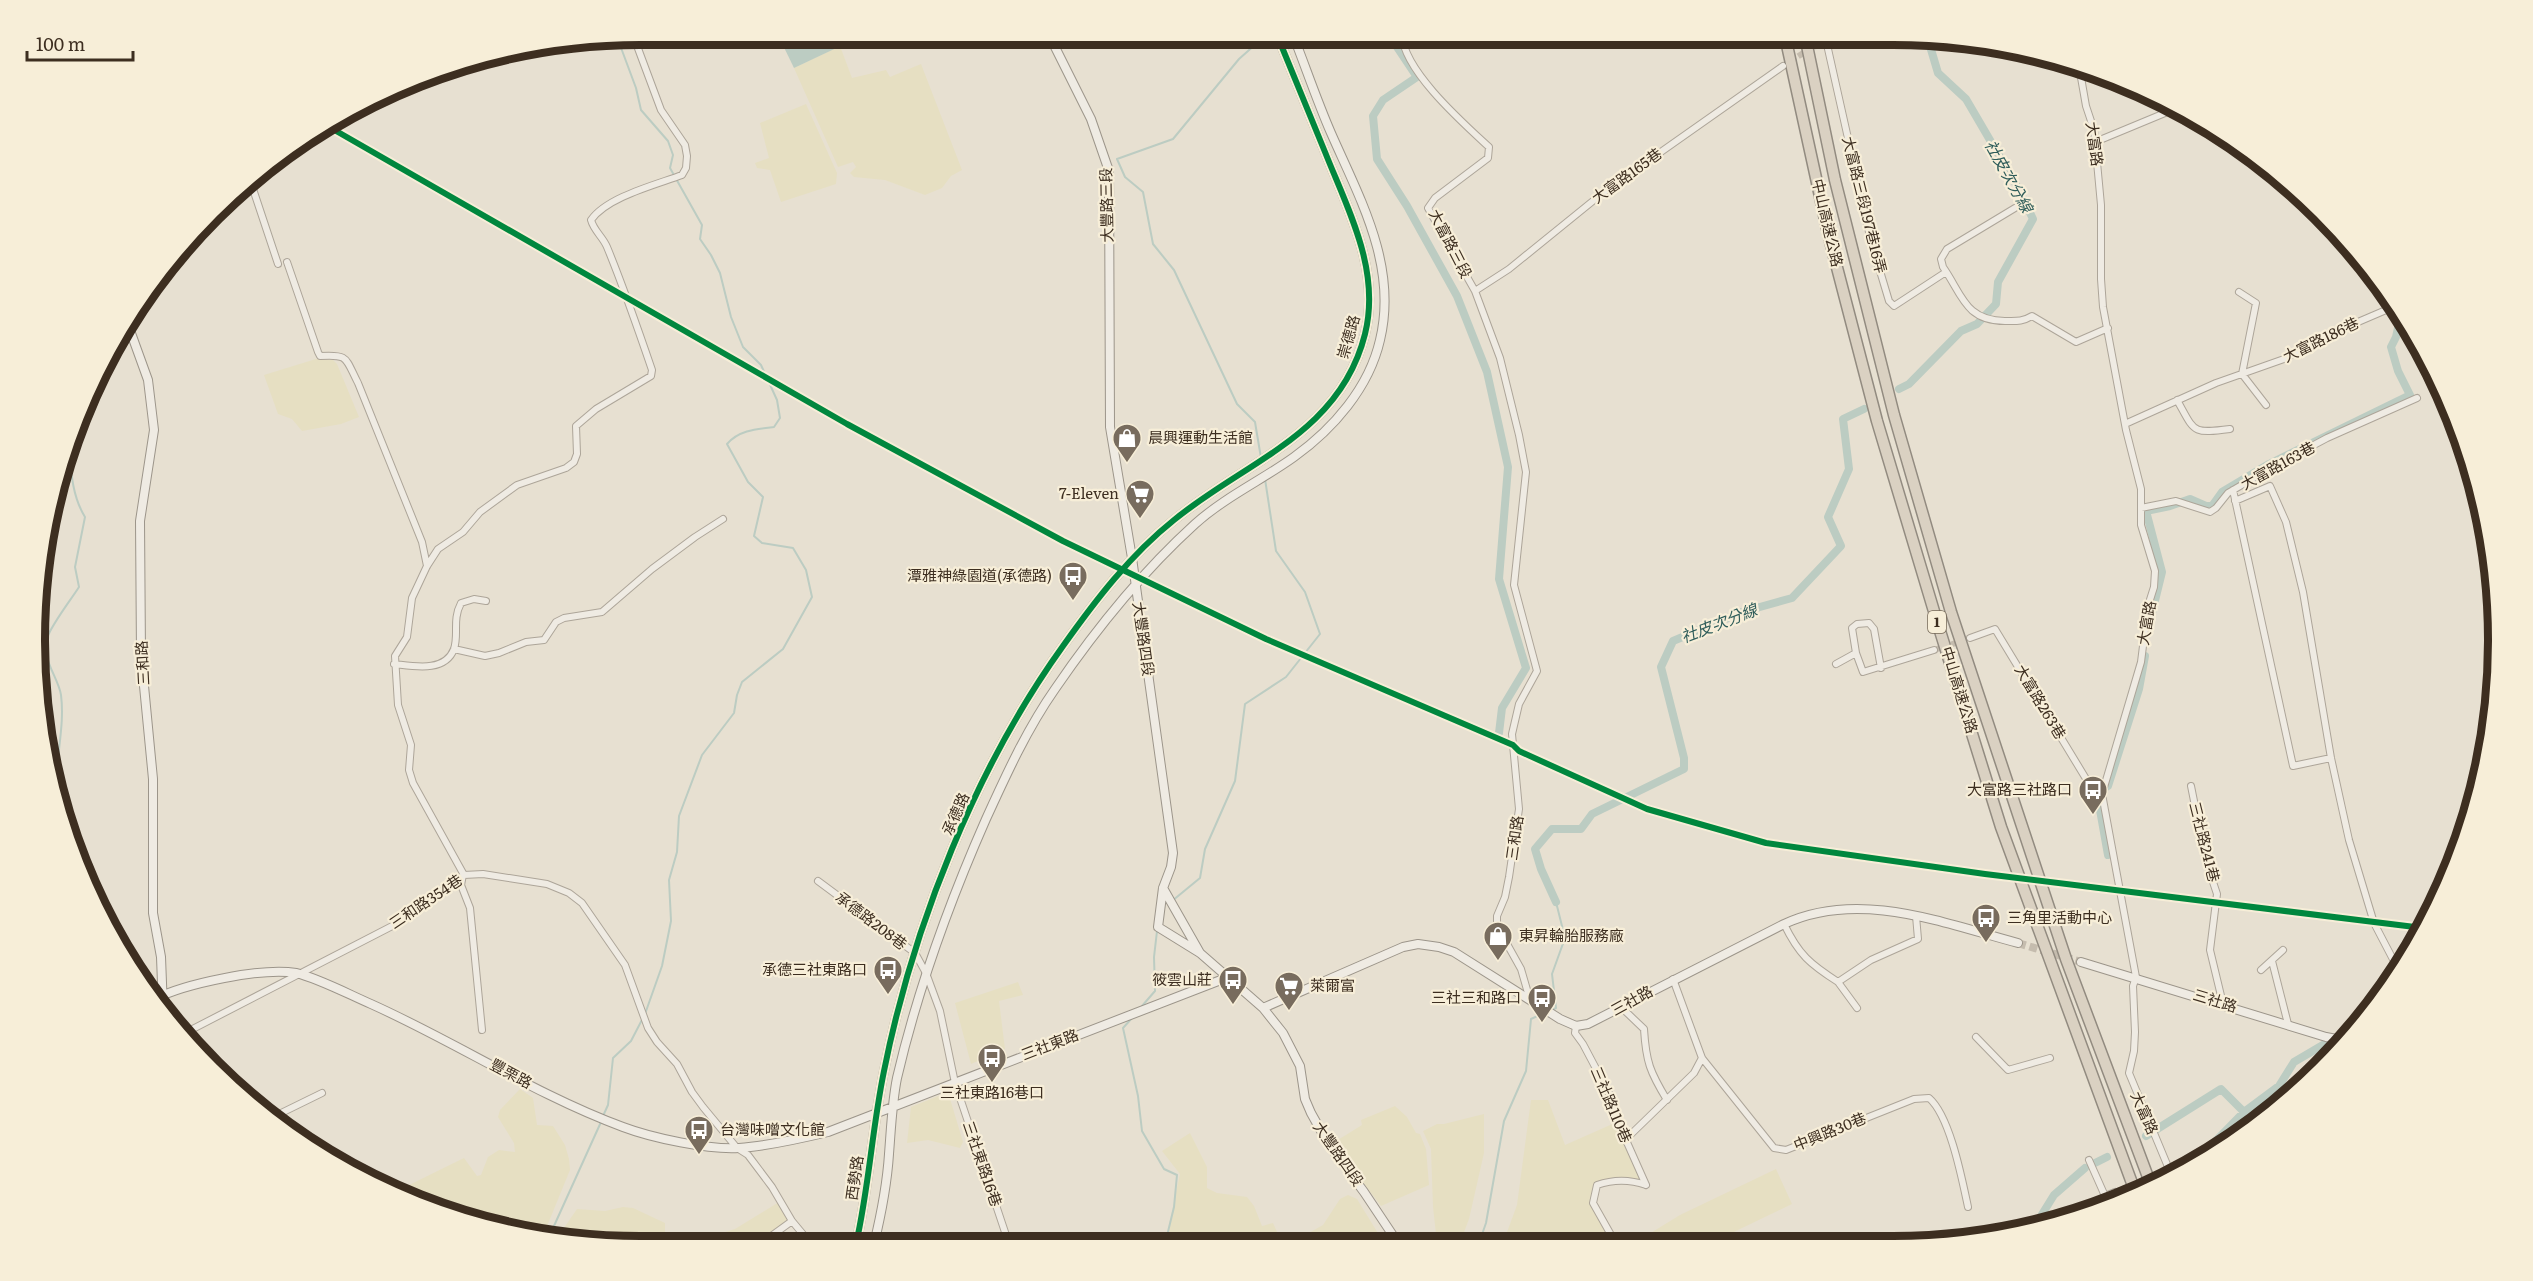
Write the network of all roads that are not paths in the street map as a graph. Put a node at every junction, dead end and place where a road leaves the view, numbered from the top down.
1 (637, 45) edge
2 (1054, 45) edge
3 (1281, 45) edge
4 (1297, 45) edge
5 (1403, 45) edge
6 (1787, 45) edge
7 (1806, 45) edge
8 (1827, 45) edge
9 (1783, 66) tunnel mouth
10 (2081, 76) edge
11 (2167, 112) edge
12 (2095, 142) junction
13 (253, 189) edge
14 (2015, 208) dead end
15 (287, 262) dead end
16 (278, 264) dead end
17 (1947, 272) junction
18 (1475, 291) junction
19 (2239, 292) dead end
20 (2388, 310) edge
21 (2108, 328) junction
22 (131, 333) edge
23 (2242, 374) junction
24 (1109, 388) joint
25 (2417, 398) dead end
26 (2177, 400) junction
27 (2266, 405) dead end
28 (2125, 424) junction
29 (2230, 429) dead end
30 (2233, 490) junction
31 (2235, 501) junction
32 (2140, 508) junction
33 (723, 519) dead end
34 (1132, 558) junction
35 (427, 566) junction
36 (1136, 584) junction
37 (486, 602) dead end
38 (1970, 638) tunnel mouth
39 (454, 649) junction
40 (1934, 650) tunnel mouth
41 (1856, 653) junction
42 (394, 664) junction
43 (1836, 664) dead end
44 (1881, 668) junction
45 (1537, 671) joint
46 (2331, 758) junction
47 (2104, 784) junction
48 (2191, 786) dead end
49 (464, 875) junction
50 (818, 881) dead end
51 (1163, 888) junction
52 (1916, 916) junction
53 (1784, 924) junction
54 (2018, 943) tunnel mouth
55 (2283, 950) dead end
56 (915, 953) junction
57 (1200, 953) junction
58 (2271, 961) junction
59 (2081, 962) tunnel mouth
60 (2394, 962) edge
61 (2261, 970) dead end
62 (926, 973) junction
63 (296, 974) junction
64 (2136, 977) junction
65 (1226, 978) junction
66 (1673, 979) junction
67 (1838, 982) junction
68 (159, 990) edge
69 (163, 996) edge
70 (1530, 1000) junction
71 (2223, 1004) junction
72 (1263, 1008) junction
73 (1622, 1008) junction
74 (1857, 1008) dead end
75 (2288, 1024) junction
76 (1576, 1026) junction
77 (191, 1030) edge
78 (482, 1030) dead end
79 (1976, 1037) dead end
80 (2335, 1039) edge
81 (1702, 1058) junction
82 (2050, 1058) dead end
83 (955, 1083) junction
84 (322, 1093) dead end
85 (1667, 1100) junction
86 (892, 1109) junction
87 (279, 1114) edge
88 (876, 1114) junction
89 (1625, 1140) junction
90 (737, 1148) junction
91 (2089, 1160) dead end
92 (2168, 1168) edge
93 (2148, 1178) edge
94 (2133, 1185) edge
95 (2115, 1192) tunnel mouth
96 (2105, 1196) joint
97 (1968, 1207) dead end
98 (792, 1221) junction
99 (771, 1236) edge
100 (804, 1236) edge
101 (858, 1236) edge
102 (875, 1236) edge
103 (1006, 1236) edge
104 (1393, 1236) edge
105 (1612, 1236) edge

1 - 35 street
2 - 24 street, 大豐路三段
3 - 34 street, 崇德路
4 - 36 street, 崇德路
5 - 18 street, 大富路三段
6 - 94 highway, 中山高速公路 / 1
7 - 93 highway, 中山高速公路 / 1
8 - 17 street, 大富路三段197巷16弄
9 - 18 street, 大富路165巷
10 - 12 street, 大富路
11 - 12 street
12 - 21 street, 大富路
13 - 16 street
14 - 17 street
15 - 35 street
17 - 21 street
18 - 45 street, 大富路三段
19 - 23 street
20 - 23 street, 大富路186巷
21 - 28 street, 大富路
22 - 68 street, 三和路
23 - 26 street, 大富路186巷
23 - 27 street
24 - 34 street, 大豐路四段
25 - 30 street, 大富路163巷
26 - 28 street, 大富路186巷
26 - 29 street
28 - 32 street, 大富路
30 - 31 street
30 - 32 street, 大富路163巷
31 - 46 street
31 - 46 street
32 - 47 street, 大富路
33 - 39 street
34 - 36 street, 大豐路四段
34 - 56 street, 承德路
35 - 42 street
36 - 51 street, 大豐路四段
36 - 62 street, 承德路
37 - 39 street
38 - 47 street, 大富路263巷
39 - 42 street
40 - 44 street
41 - 43 street
41 - 44 street
41 - 44 street
42 - 49 street
45 - 70 street, 三和路
46 - 60 street
47 - 64 street, 大富路
48 - 71 street, 三社路241巷
49 - 63 street, 三和路354巷
49 - 78 street
49 - 90 street, 三和路354巷
50 - 56 street, 承德路208巷
51 - 57 street, 大豐路四段
51 - 57 street, 大豐路四段
52 - 53 street, 三社路
52 - 54 street, 三社路
52 - 67 street
53 - 66 street, 三社路
53 - 67 street
55 - 58 street
56 - 62 street, 承德路208巷
56 - 88 street, 承德路
57 - 65 street, 大豐路四段
58 - 61 street
58 - 75 street
59 - 64 street, 三社路
62 - 83 street, 三社東路16巷
62 - 86 street, 承德路
63 - 69 street, 豐栗路
63 - 77 street, 三和路354巷
63 - 90 street, 豐栗路
64 - 71 street, 三社路
64 - 92 street, 大富路
65 - 72 street, 大豐路四段
65 - 83 street, 三社東路
66 - 73 street, 三社路
66 - 81 street, 中興路30巷
67 - 74 street
70 - 72 street
70 - 76 street
71 - 75 street, 三社路
72 - 104 street, 大豐路四段
73 - 76 street, 三社路
73 - 85 street
75 - 80 street, 三社路
76 - 89 street, 三社路110巷
79 - 82 street
81 - 85 street
81 - 97 street, 中興路30巷
83 - 86 street, 三社東路
83 - 103 street, 三社東路16巷
84 - 87 street
85 - 89 street
86 - 88 street, 三社東路
86 - 102 street, 西勢路
88 - 90 street, 豐栗路
88 - 101 street, 西勢路
89 - 105 street, 三社路110巷
90 - 98 street
91 - 96 street
95 - 96 street
98 - 99 street
98 - 100 street

